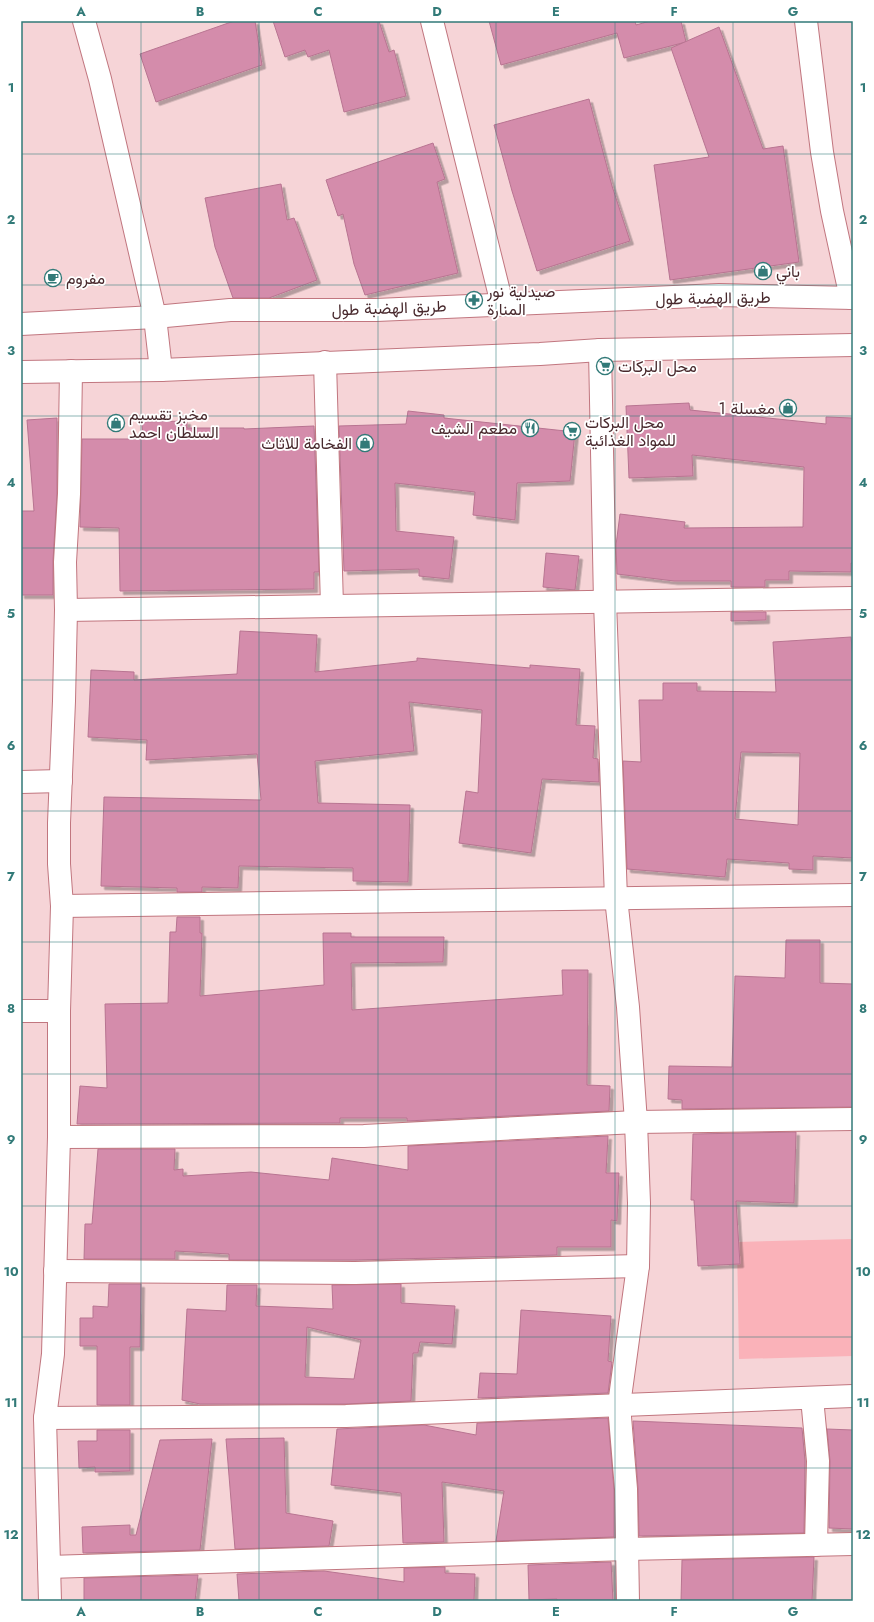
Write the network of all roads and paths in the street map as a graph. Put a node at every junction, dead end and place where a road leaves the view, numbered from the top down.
1 (84, 21) edge
2 (432, 21) edge
3 (806, 21) edge
4 (852, 298) edge
5 (502, 304) junction
6 (155, 316) junction
7 (21, 324) edge
8 (853, 345) edge
9 (600, 350) junction
10 (325, 362) junction
11 (161, 370) junction
12 (21, 372) edge
13 (71, 372) junction
14 (853, 598) edge
15 (604, 602) junction
16 (332, 606) junction
17 (66, 610) junction
18 (61, 781) junction
19 (21, 782) edge
20 (853, 895) edge
21 (616, 898) junction
22 (62, 906) junction
23 (21, 1011) edge
24 (59, 1011) junction
25 (853, 1119) edge
26 (636, 1122) junction
27 (58, 1137) junction
28 (638, 1266) junction
29 (55, 1271) junction
30 (853, 1396) edge
31 (812, 1398) junction
32 (619, 1405) junction
33 (45, 1418) junction
34 (853, 1544) edge
35 (816, 1545) junction
36 (627, 1549) junction
37 (50, 1567) junction
38 (50, 1601) edge
39 (628, 1601) edge

1 - 6 main road
2 - 5 main road
3 - 4 main road
4 - 5 main road, طريق الهضبة طول
5 - 6 main road, طريق الهضبة طول
6 - 7 main road, طريق الهضبة طول
6 - 11 main road
8 - 9 main road
9 - 10 main road
9 - 15 main road
10 - 11 main road
10 - 16 main road
11 - 13 main road
12 - 13 main road
13 - 17 main road
14 - 15 main road
15 - 16 main road
15 - 21 main road
16 - 17 main road
17 - 18 main road
18 - 19 main road
18 - 22 main road
20 - 21 main road
21 - 22 main road
21 - 26 main road
22 - 24 main road
23 - 24 main road
24 - 27 main road
25 - 26 main road
26 - 27 main road
26 - 28 main road
27 - 29 main road
28 - 29 main road
28 - 32 main road
29 - 33 main road
30 - 31 main road
31 - 32 main road
31 - 35 main road
32 - 33 main road
32 - 36 main road
33 - 37 main road
34 - 35 main road
35 - 36 main road
36 - 37 main road
36 - 39 main road
37 - 38 main road

